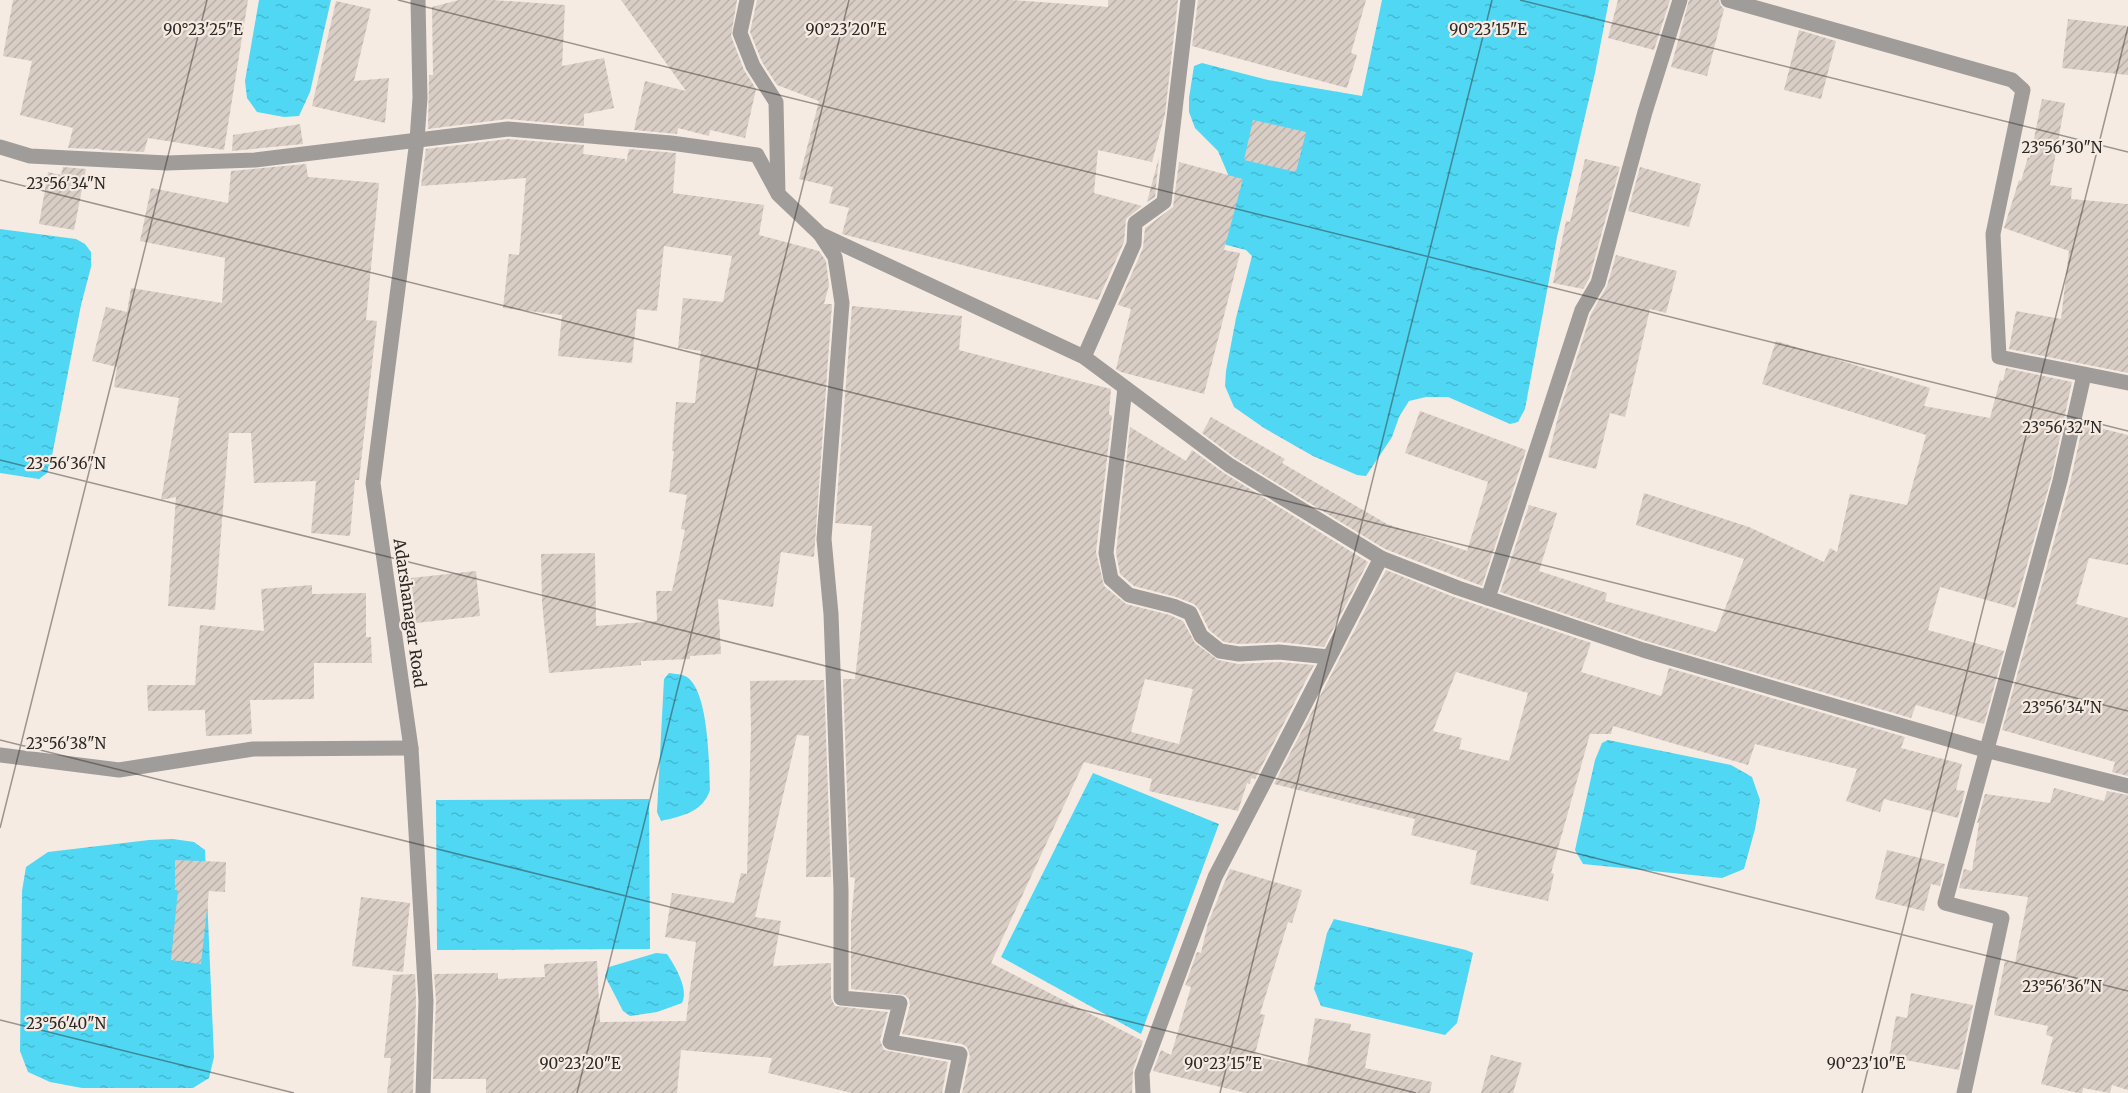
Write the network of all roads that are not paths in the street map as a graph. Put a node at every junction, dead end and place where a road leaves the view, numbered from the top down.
1 (418, 0) edge
2 (747, 0) edge
3 (1188, 0) edge
4 (1680, 0) edge
5 (1728, 0) edge
6 (417, 140) junction
7 (0, 147) edge
8 (778, 194) junction
9 (820, 234) junction
10 (1084, 357) junction
11 (2084, 375) junction
12 (2128, 383) edge
13 (1125, 388) junction
14 (1381, 558) junction
15 (1488, 598) junction
16 (1329, 657) junction
17 (411, 748) junction
18 (1985, 750) junction
19 (0, 756) edge
20 (2128, 786) edge
21 (423, 1093) edge
22 (952, 1093) edge
23 (1143, 1093) edge
24 (1964, 1093) edge

1 - 6 street, Adarshanagar Road
2 - 8 street
3 - 10 street
4 - 15 street
5 - 11 street
6 - 7 street
6 - 8 street
6 - 17 street, Adarshanagar Road
8 - 9 street
9 - 10 street
9 - 22 street
10 - 13 street
11 - 12 street
11 - 18 street
13 - 14 street
13 - 16 street
14 - 15 street
14 - 16 street
15 - 18 street
16 - 23 street
17 - 19 street
17 - 21 street, Adarshanagar Road
18 - 20 street
18 - 24 street

